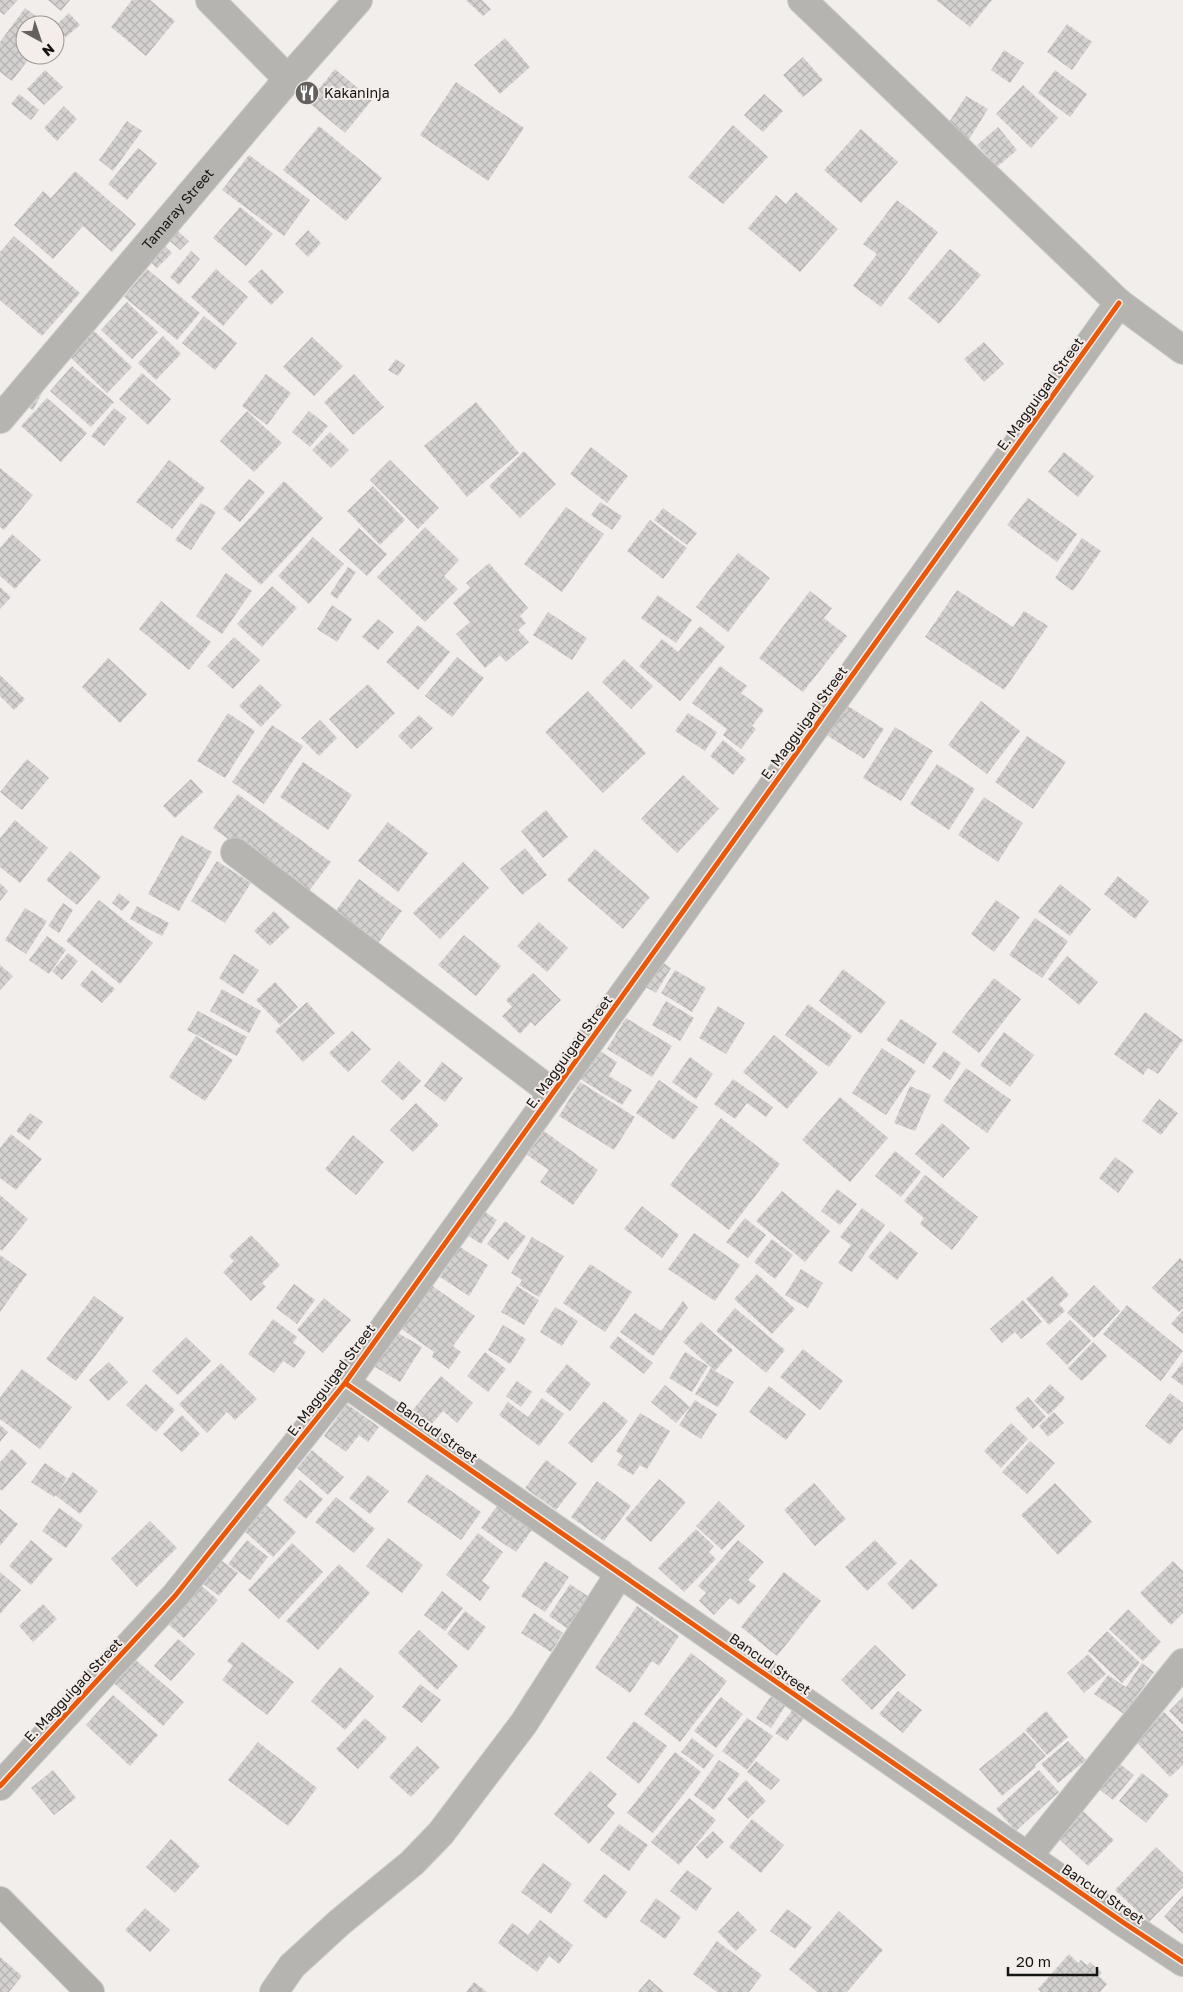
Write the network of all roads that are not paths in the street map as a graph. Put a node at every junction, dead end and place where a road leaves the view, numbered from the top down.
1 (210, 0) edge
2 (358, 0) edge
3 (802, 0) edge
4 (288, 79) junction
5 (1119, 303) junction
6 (1183, 350) edge
7 (0, 419) edge
8 (235, 852) dead end
9 (553, 1094) junction
10 (345, 1383) junction
11 (620, 1574) junction
12 (1183, 1663) edge
13 (0, 1786) edge
14 (1028, 1856) junction
15 (0, 1901) edge
16 (1183, 1962) edge
17 (90, 1992) edge
18 (274, 1992) edge

1 - 4 street
2 - 4 street, Tamaray Street
3 - 5 street
4 - 7 street, Tamaray Street
5 - 6 street
5 - 9 street, E. Magguigad Street
8 - 9 street
9 - 10 street, E. Magguigad Street
10 - 11 street, Bancud Street
10 - 13 street, E. Magguigad Street
11 - 14 street, Bancud Street
11 - 18 street
12 - 14 street
14 - 16 street, Bancud Street
15 - 17 main road

